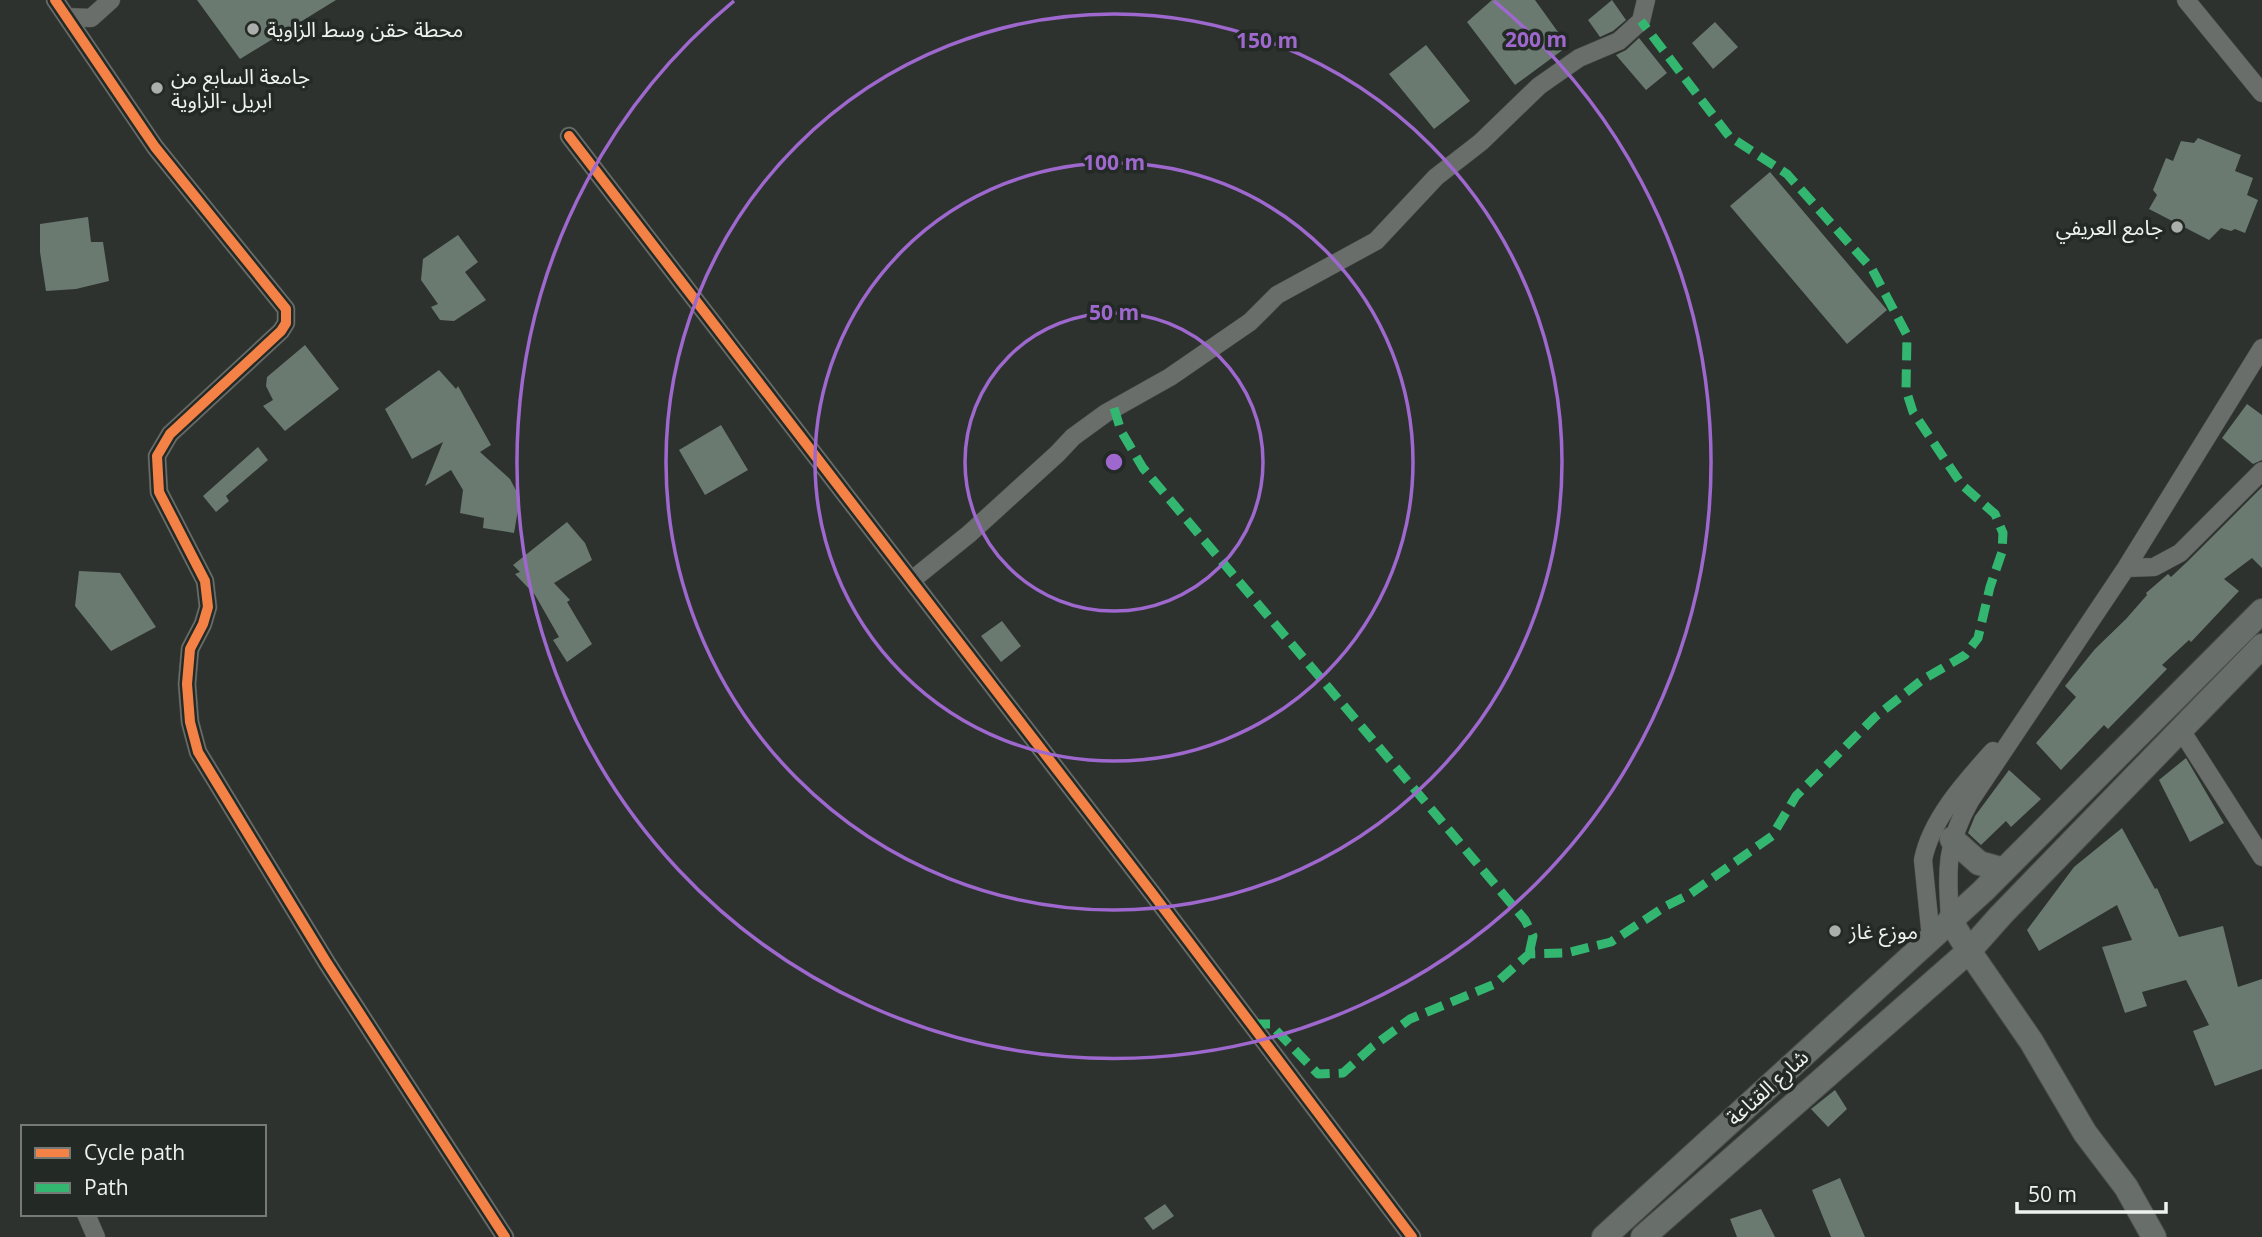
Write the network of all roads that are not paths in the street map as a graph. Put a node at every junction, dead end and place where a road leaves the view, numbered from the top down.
1 (55, 0) edge
2 (111, 0) edge
3 (1646, 0) edge
4 (2186, 0) edge
5 (67, 17) junction
6 (2262, 93) edge
7 (569, 136) dead end
8 (2262, 348) edge
9 (2262, 471) edge
10 (2126, 568) junction
11 (912, 580) junction
12 (2262, 611) edge
13 (2262, 646) edge
14 (2033, 707) junction
15 (2181, 730) junction
16 (1952, 839) junction
17 (2262, 857) edge
18 (2004, 870) junction
19 (1950, 920) junction
20 (1931, 938) junction
21 (1959, 959) junction
22 (87, 1216) edge
23 (96, 1237) edge
24 (505, 1237) edge
25 (1412, 1237) edge
26 (1604, 1237) edge
27 (1643, 1237) edge
28 (2154, 1237) edge

1 - 5 street
2 - 5 street
3 - 11 street
4 - 6 street
5 - 24 street
7 - 11 street
8 - 10 street
9 - 10 street
10 - 14 street
11 - 25 street
12 - 18 main road, شارع القناعة
13 - 15 main road, شارع القناعة
14 - 16 street
14 - 20 street
15 - 17 street
15 - 21 main road, شارع القناعة
16 - 18 main road
16 - 19 street
18 - 19 main road, شارع القناعة
19 - 20 main road, شارع القناعة
19 - 21 main road
20 - 21 main road
20 - 26 main road, شارع القناعة
21 - 27 main road, شارع القناعة
21 - 28 main road
22 - 23 street

